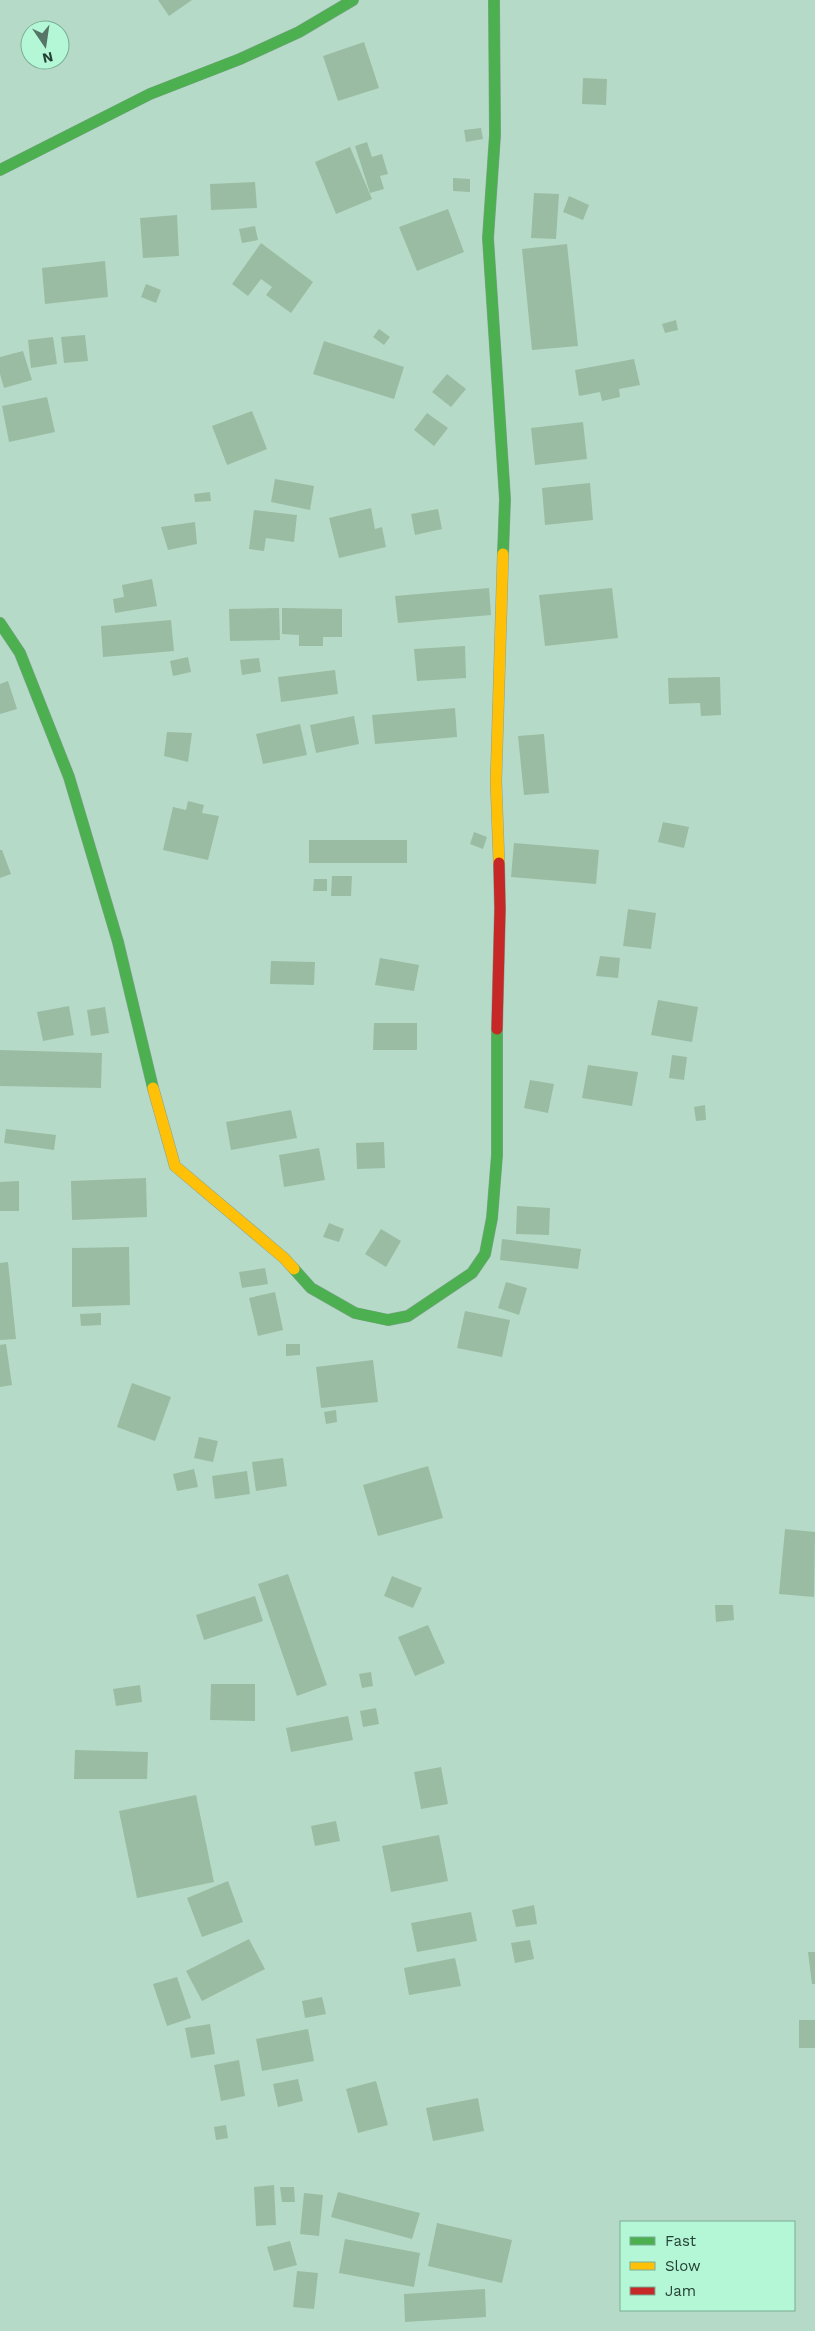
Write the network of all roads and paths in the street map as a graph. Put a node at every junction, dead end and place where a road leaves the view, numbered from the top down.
1 (353, 0) edge
2 (494, 0) edge
3 (0, 170) edge
4 (0, 624) edge

1 - 3 street
2 - 4 street

